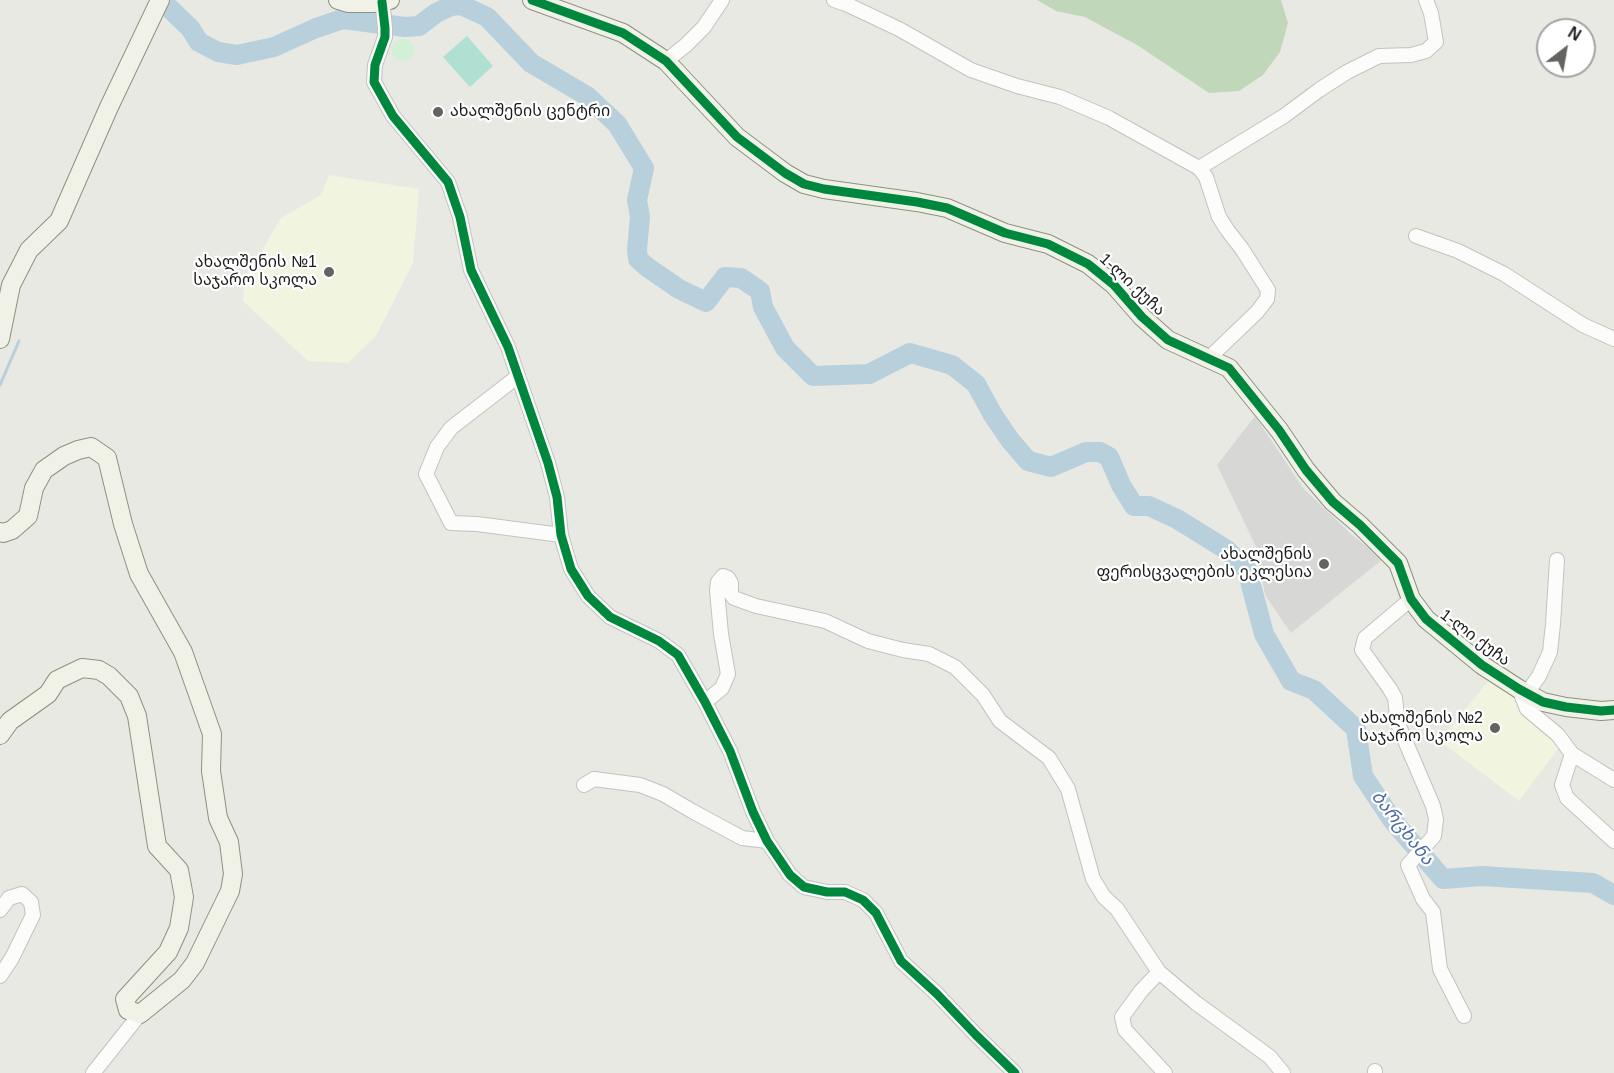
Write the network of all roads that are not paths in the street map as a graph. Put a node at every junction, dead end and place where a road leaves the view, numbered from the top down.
1 (338, 0) edge
2 (532, 0) edge
3 (722, 0) edge
4 (834, 0) edge
5 (1426, 0) edge
6 (385, 3) edge
7 (158, 5) edge
8 (666, 61) junction
9 (1199, 168) junction
10 (1416, 236) dead end
11 (0, 339) edge
12 (1614, 339) edge
13 (1209, 358) junction
14 (518, 377) junction
15 (0, 532) edge
16 (561, 535) junction
17 (1557, 560) dead end
18 (1411, 598) junction
19 (1523, 691) junction
20 (705, 702) junction
21 (1614, 710) edge
22 (0, 735) edge
23 (1572, 754) junction
24 (1614, 780) edge
25 (584, 785) dead end
26 (1614, 841) edge
27 (767, 842) junction
28 (0, 910) edge
29 (1159, 972) junction
30 (0, 976) edge
31 (140, 1014) junction
32 (1464, 1016) dead end
33 (93, 1073) edge
34 (1015, 1073) edge
35 (1165, 1073) edge
36 (1283, 1073) edge

1 - 6 street
2 - 8 street, 1-ლი ქუჩა
3 - 8 street
4 - 9 street
5 - 9 street
6 - 14 street
7 - 11 street
8 - 13 street, 1-ლი ქუჩა
9 - 13 street
10 - 12 street
13 - 18 street, 1-ლი ქუჩა
14 - 16 street
14 - 16 street
15 - 31 street
16 - 20 street
17 - 19 street
18 - 19 street, 1-ლი ქუჩა
18 - 32 street
19 - 21 street, 1-ლი ქუჩა
19 - 23 street
20 - 27 street
20 - 29 street
22 - 31 street
23 - 24 street
23 - 26 street
25 - 27 street
27 - 34 street
28 - 30 street
29 - 35 street
29 - 36 street
31 - 33 street

